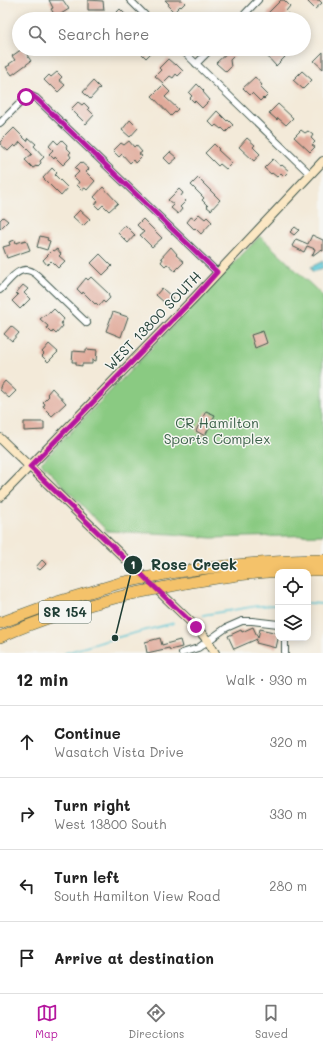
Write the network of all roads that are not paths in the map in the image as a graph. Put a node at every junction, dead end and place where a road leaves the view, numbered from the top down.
1 (130, 0) edge
2 (258, 0) edge
3 (142, 12) edge
4 (247, 12) edge
5 (187, 56) edge
6 (204, 56) edge
7 (196, 64) junction
8 (0, 123) edge
9 (323, 160) edge
10 (310, 174) junction
11 (217, 272) junction
12 (0, 290) edge
13 (87, 323) dead end
14 (0, 438) edge
15 (30, 467) junction
16 (0, 497) edge
17 (323, 560) edge
18 (323, 570) edge
19 (0, 623) edge
20 (275, 624) edge
21 (0, 637) edge
22 (208, 641) junction
23 (285, 641) edge
24 (182, 653) edge
25 (215, 653) edge
26 (285, 653) edge

1 - 3 street
2 - 4 street
5 - 7 street
6 - 7 street
7 - 10 street
8 - 11 street
9 - 10 street, WEST 13800 SOUTH
10 - 11 street, WEST 13800 SOUTH
11 - 15 street, WEST 13800 SOUTH
12 - 13 street
14 - 15 street
15 - 16 street, WEST 13800 SOUTH
15 - 22 street
17 - 19 highway, SR 154, bridge
18 - 21 highway, SR 154, bridge
20 - 22 street
22 - 24 street
22 - 25 street
23 - 26 street

